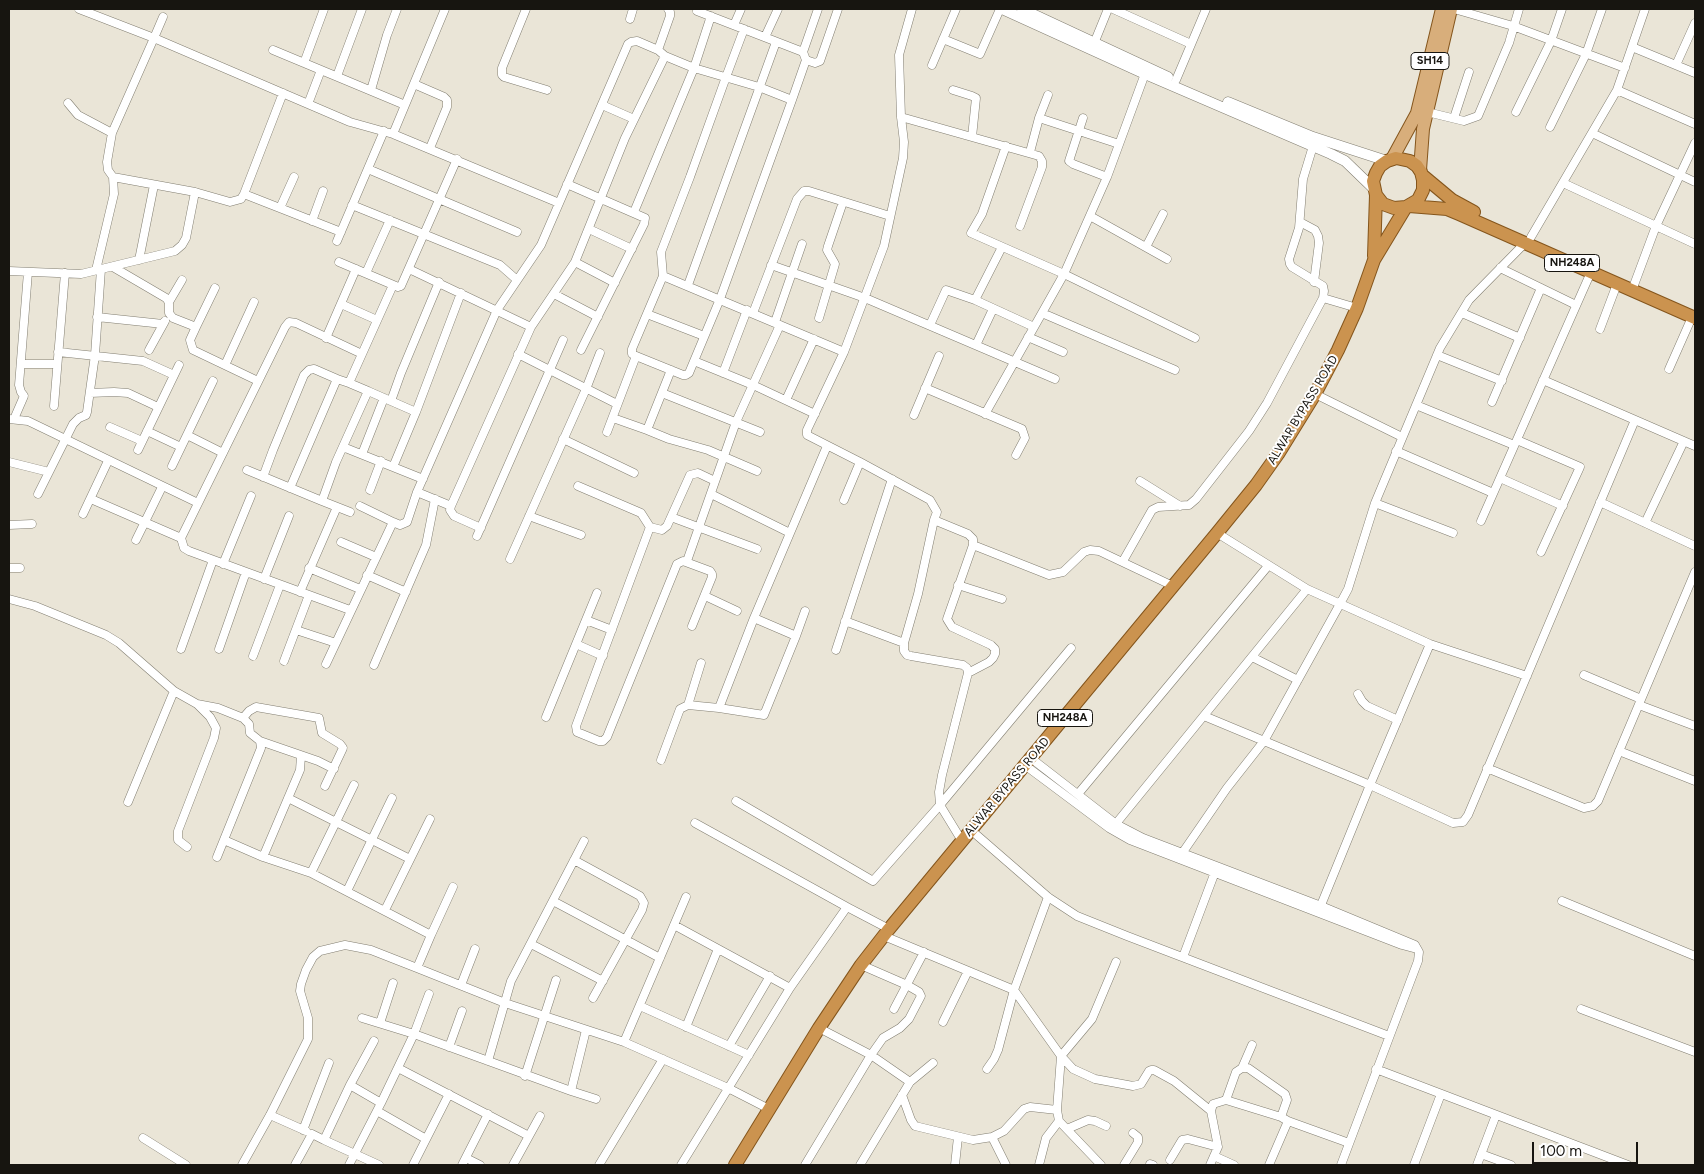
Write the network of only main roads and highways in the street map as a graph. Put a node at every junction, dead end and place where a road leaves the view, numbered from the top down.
1 (1442, 9) edge
2 (1452, 9) edge
3 (1422, 113) junction
4 (1390, 160) junction
5 (1421, 172) junction
6 (1375, 192) junction
7 (1408, 206) junction
8 (1528, 239) junction
9 (1374, 260) junction
10 (1694, 316) edge
11 (735, 1165) edge

1 - 3 main road, SH14
2 - 3 main road, SH14
3 - 4 main road, SH14
3 - 5 main road, SH14
4 - 5 highway, NH248A
4 - 6 highway, NH248A
5 - 7 highway, NH248A
5 - 8 highway, NH248A
6 - 7 highway, NH248A
6 - 9 highway, NH248A
7 - 8 highway, NH248A
7 - 9 highway, NH248A
8 - 10 highway, NH248A
8 - 10 highway, NH248A
9 - 11 highway, ALWAR BYPASS ROAD / NH248A

